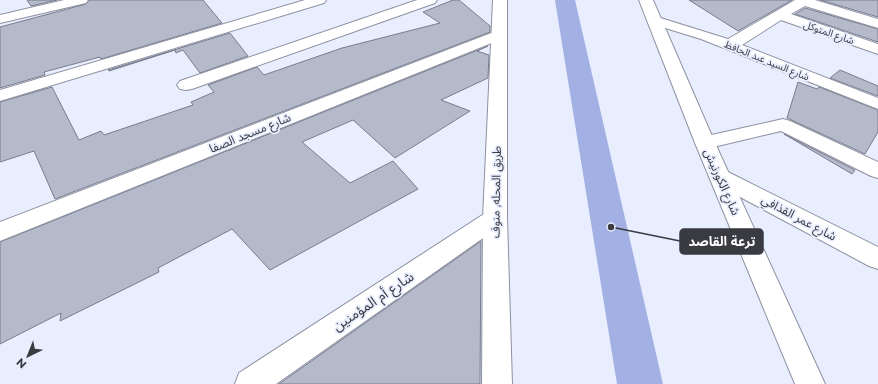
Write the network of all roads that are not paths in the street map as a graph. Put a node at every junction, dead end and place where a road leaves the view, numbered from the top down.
1 (81, 0) edge
2 (320, 0) edge
3 (430, 0) edge
4 (500, 0) edge
5 (805, 0) edge
6 (649, 5) edge
7 (780, 15) junction
8 (0, 19) edge
9 (878, 24) edge
10 (499, 35) junction
11 (730, 45) junction
12 (878, 49) edge
13 (186, 85) dead end
14 (0, 96) edge
15 (878, 104) edge
16 (705, 143) junction
17 (878, 171) edge
18 (720, 176) junction
19 (495, 218) junction
20 (0, 232) edge
21 (878, 259) edge
22 (250, 384) edge
23 (497, 384) edge
24 (810, 384) edge

1 - 8 street
2 - 14 street
3 - 13 street
4 - 10 street, طريق المحله, منوف
5 - 7 street
5 - 9 street
6 - 11 street, شارع السيد عبد الحافظ
6 - 16 street, شارع الكورنيش
7 - 11 street
7 - 12 street, شارع المتوكل
10 - 19 street, طريق المحله, منوف
10 - 20 street, شارع مسجد الصفا
11 - 15 street, شارع السيد عبد الحافظ
16 - 17 street
16 - 18 street, شارع الكورنيش
18 - 21 street, شارع عمر القذافي
18 - 24 street, شارع الكورنيش
19 - 22 street, شارع أم المؤمنين
19 - 23 street, طريق المحله, منوف

